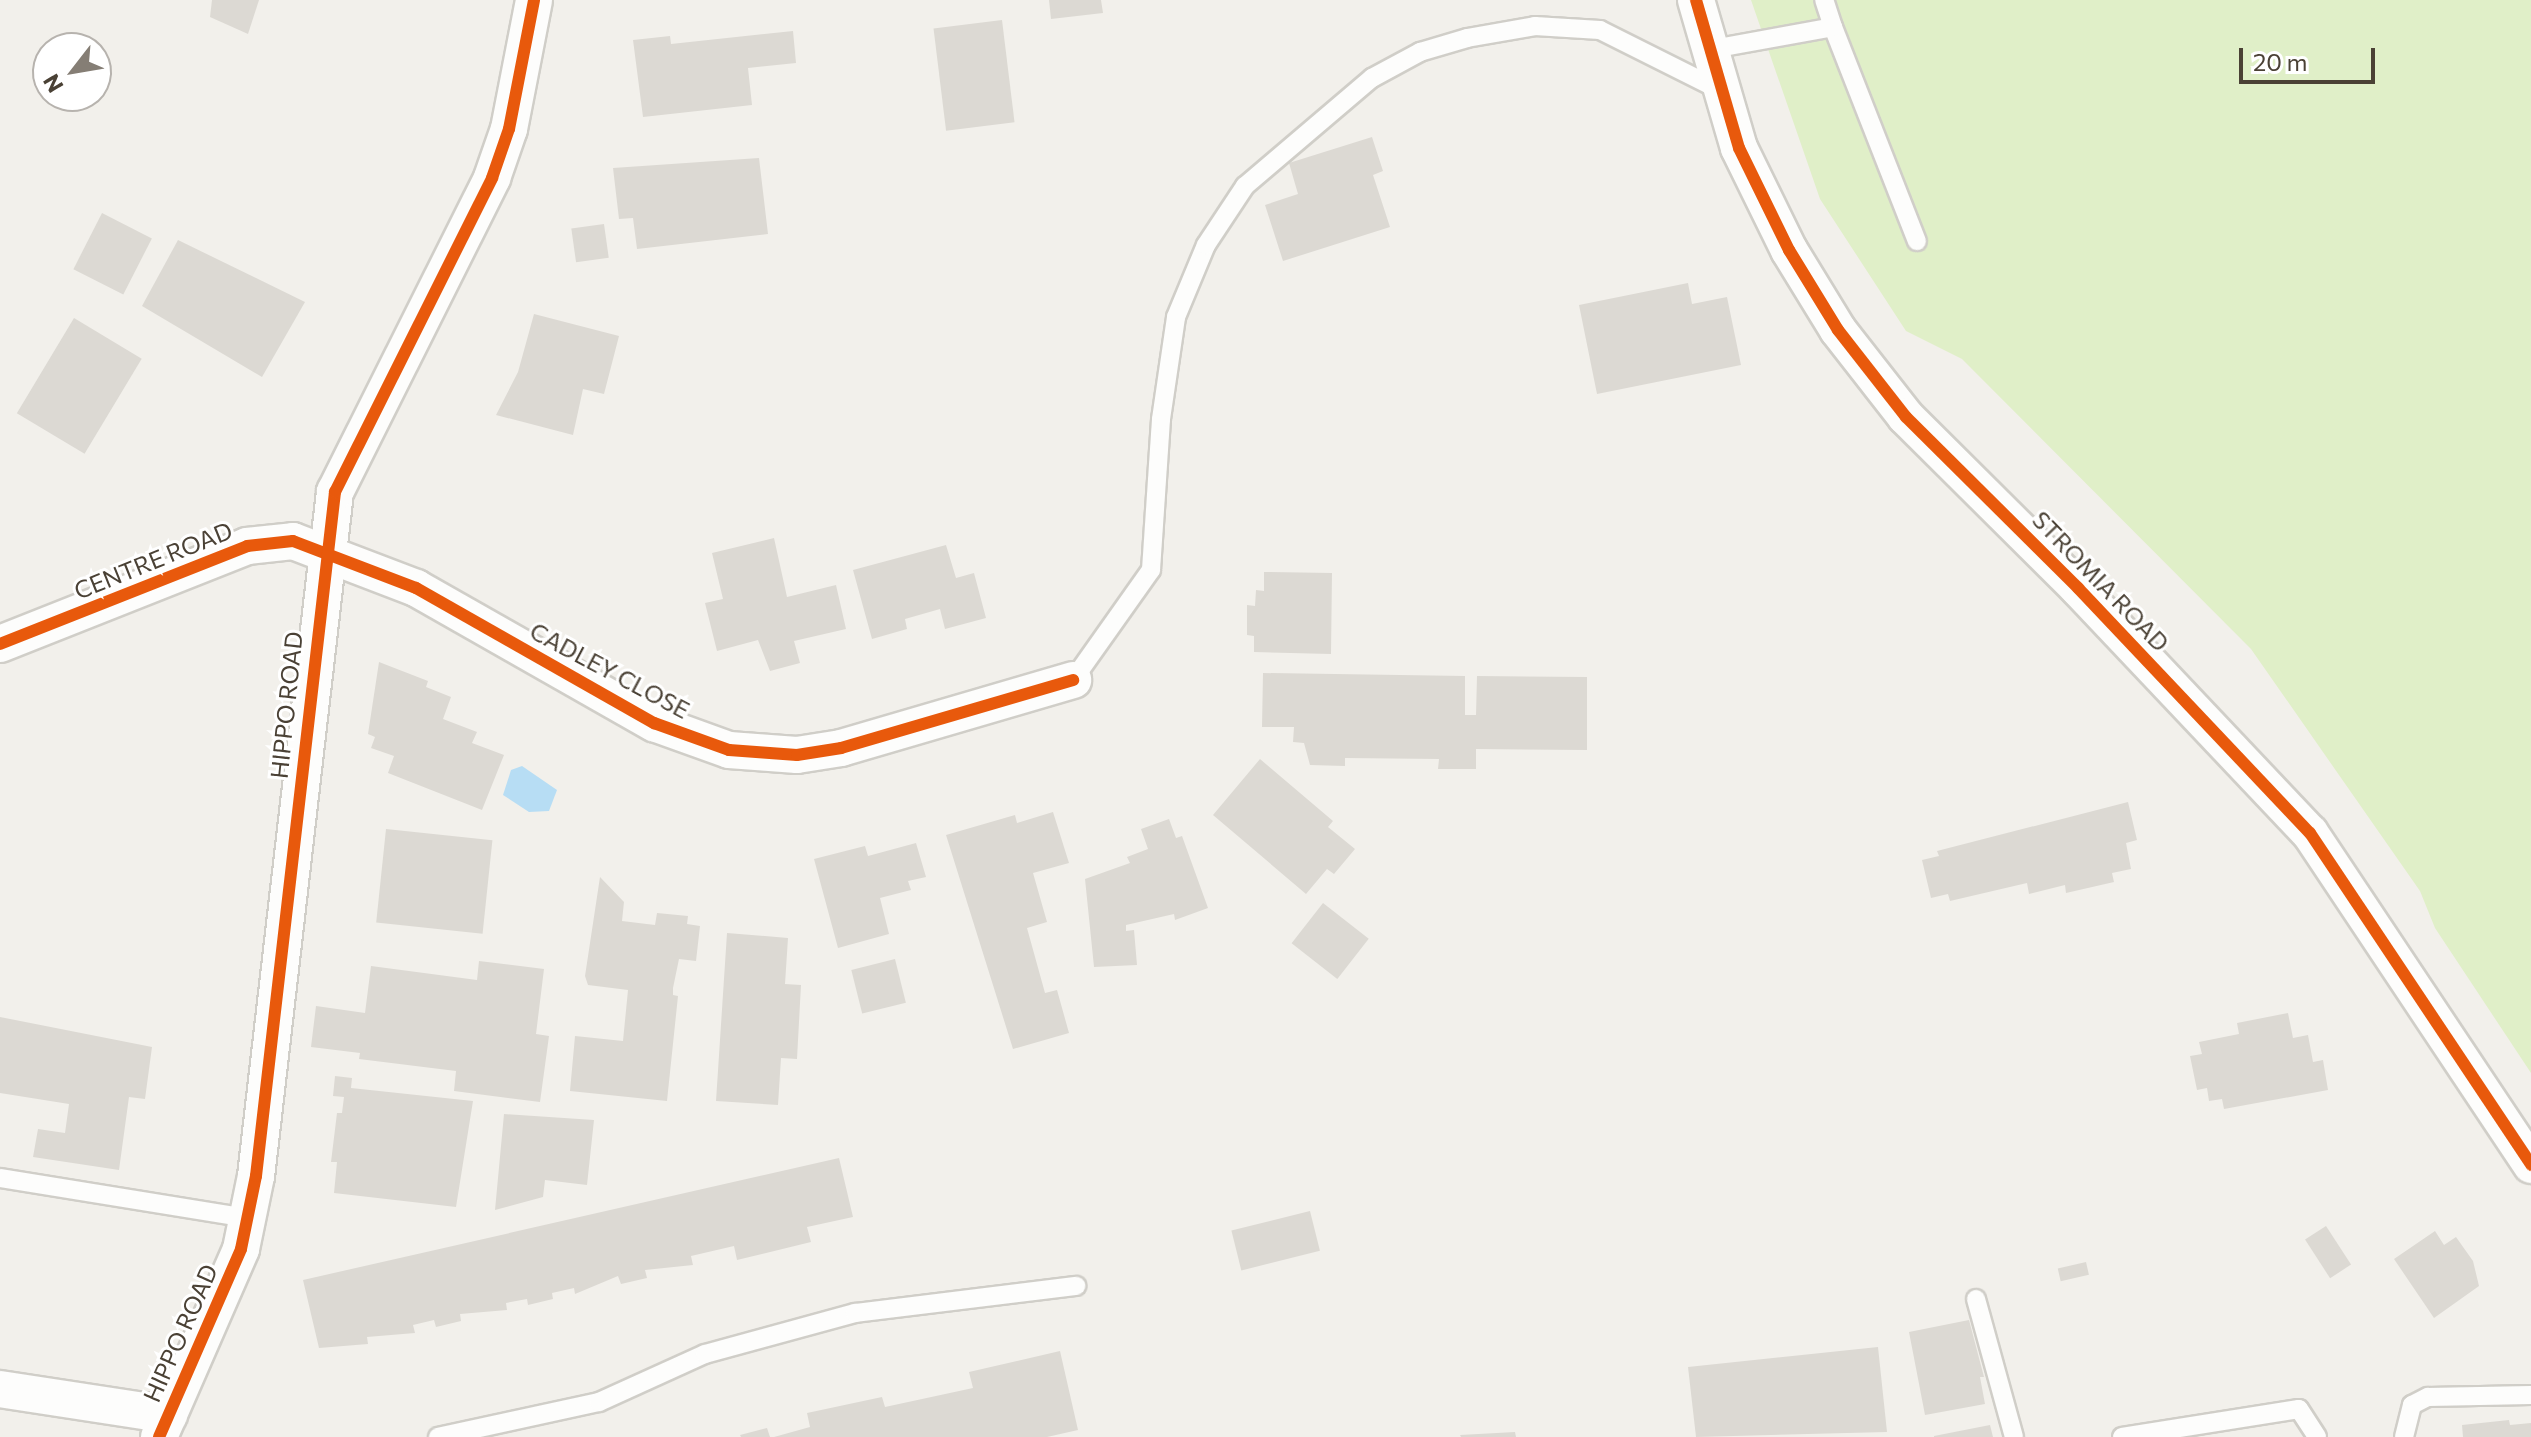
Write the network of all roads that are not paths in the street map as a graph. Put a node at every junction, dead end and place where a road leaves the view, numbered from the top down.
1 (534, 0) edge
2 (1696, 0) edge
3 (1824, 0) edge
4 (1833, 27) junction
5 (1707, 50) junction
6 (1720, 90) junction
7 (1917, 241) dead end
8 (325, 555) junction
9 (0, 644) edge
10 (1073, 680) joint
11 (2531, 1165) edge
12 (0, 1178) edge
13 (247, 1218) junction
14 (1076, 1286) dead end
15 (1976, 1299) dead end
16 (0, 1389) edge
17 (2531, 1395) edge
18 (164, 1426) edge
19 (438, 1437) edge
20 (2014, 1437) edge
21 (2122, 1437) edge
22 (2317, 1437) edge
23 (2404, 1437) edge

1 - 8 street, HIPPO ROAD
2 - 5 street, STROMIA ROAD
3 - 4 lane
4 - 5 lane
4 - 7 lane
5 - 6 street, STROMIA ROAD
6 - 10 lane
6 - 11 street, STROMIA ROAD
8 - 9 street, CENTRE ROAD
8 - 10 street, CADLEY CLOSE
8 - 13 street, HIPPO ROAD
12 - 13 lane
13 - 18 street, HIPPO ROAD
14 - 19 lane
15 - 20 lane
16 - 18 street
17 - 23 lane
21 - 22 lane

